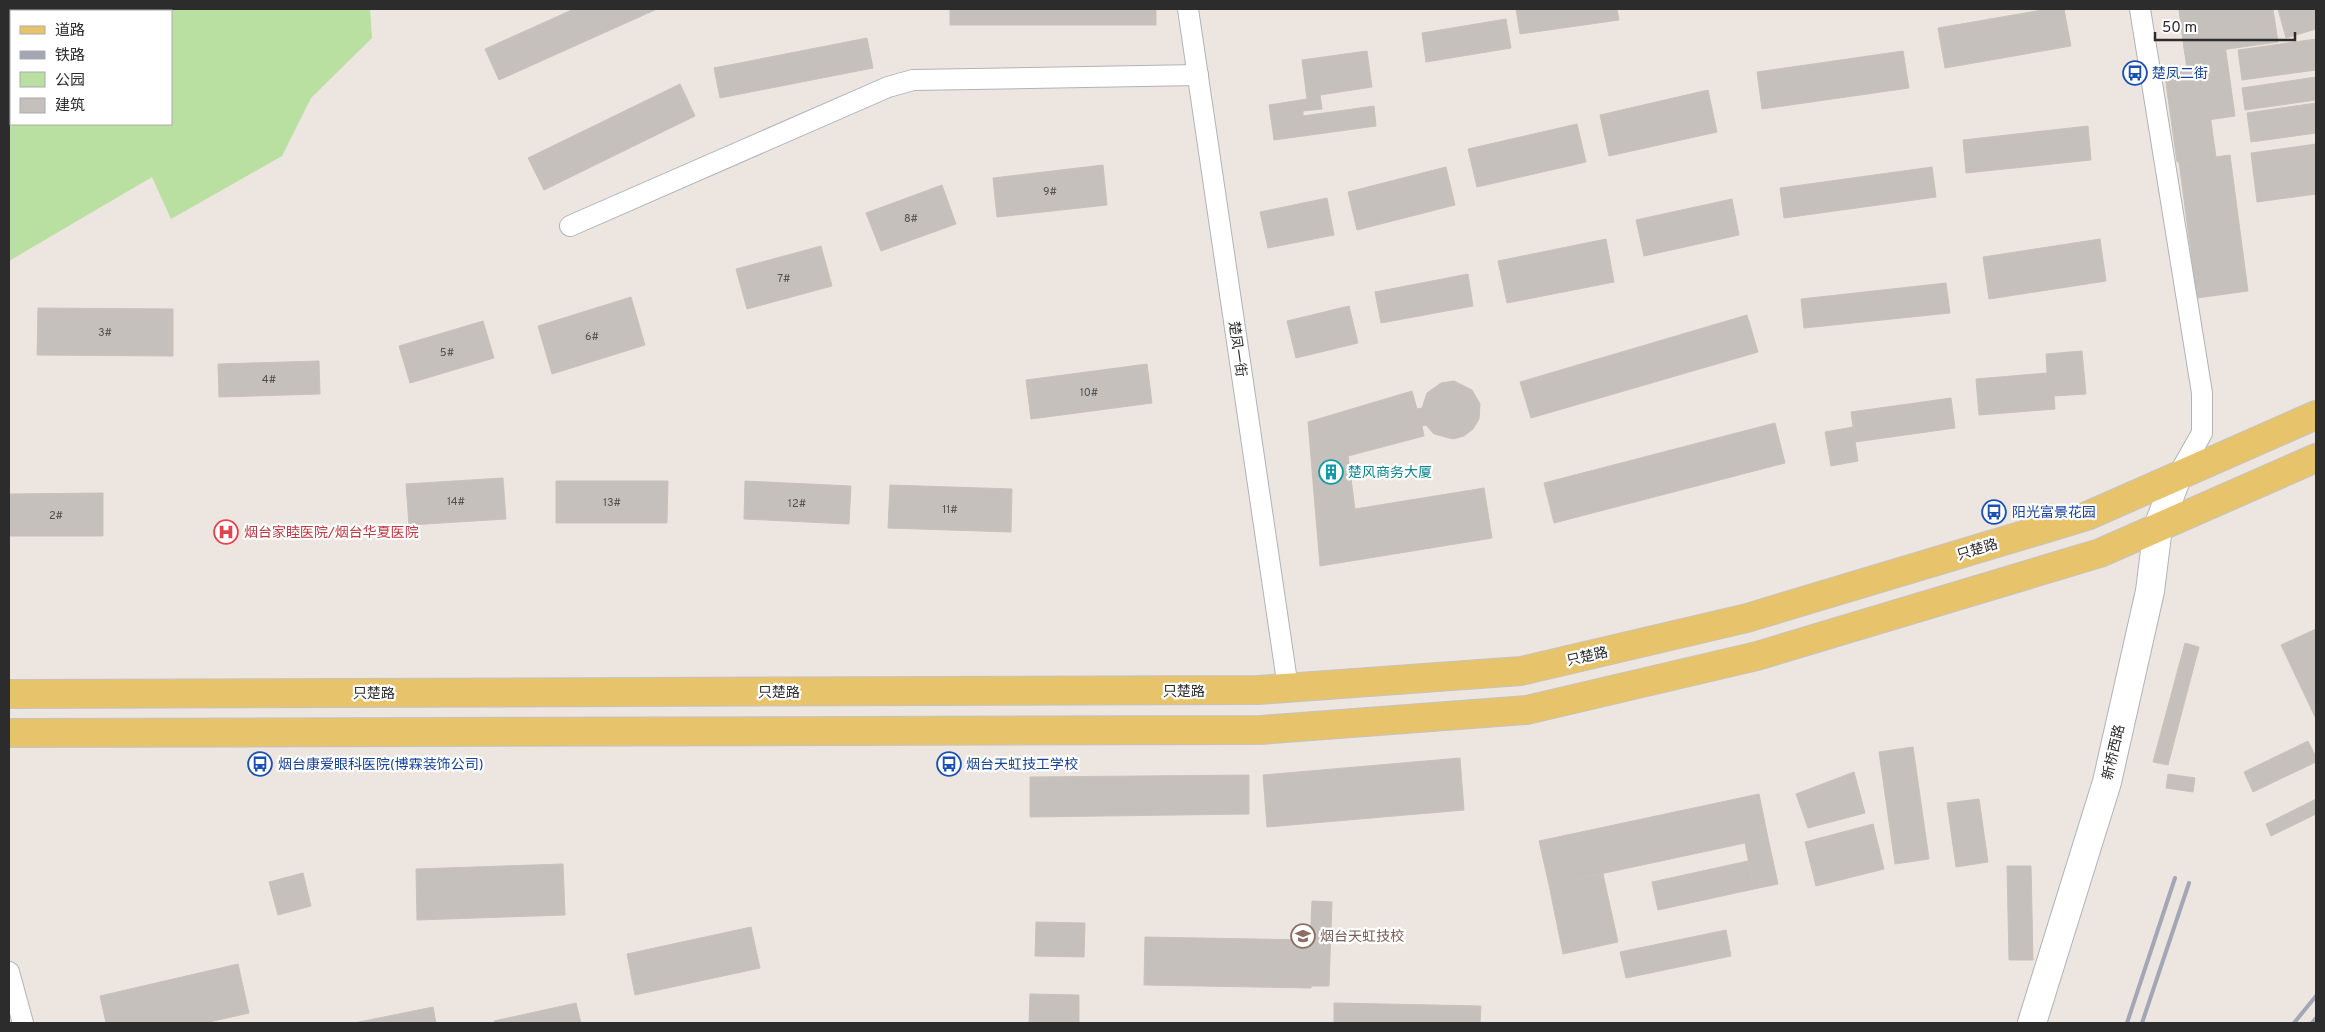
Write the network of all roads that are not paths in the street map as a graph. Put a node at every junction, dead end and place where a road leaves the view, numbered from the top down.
1 (1188, 9) edge
2 (2140, 9) edge
3 (1198, 74) junction
4 (570, 226) dead end
5 (2316, 415) edge
6 (2316, 458) edge
7 (2177, 477) junction
8 (2158, 528) junction
9 (1288, 688) junction
10 (9, 694) edge
11 (9, 733) edge
12 (9, 972) edge
13 (23, 1023) edge
14 (2032, 1023) edge

1 - 3 street, 楚凤一街
2 - 7 street
3 - 4 street
3 - 9 street, 楚凤一街
5 - 7 main road, 只楚路
6 - 8 main road
7 - 8 street, 新桥西路
7 - 9 main road, 只楚路
8 - 11 main road
8 - 14 street, 新桥西路
9 - 10 main road, 只楚路
12 - 13 street

